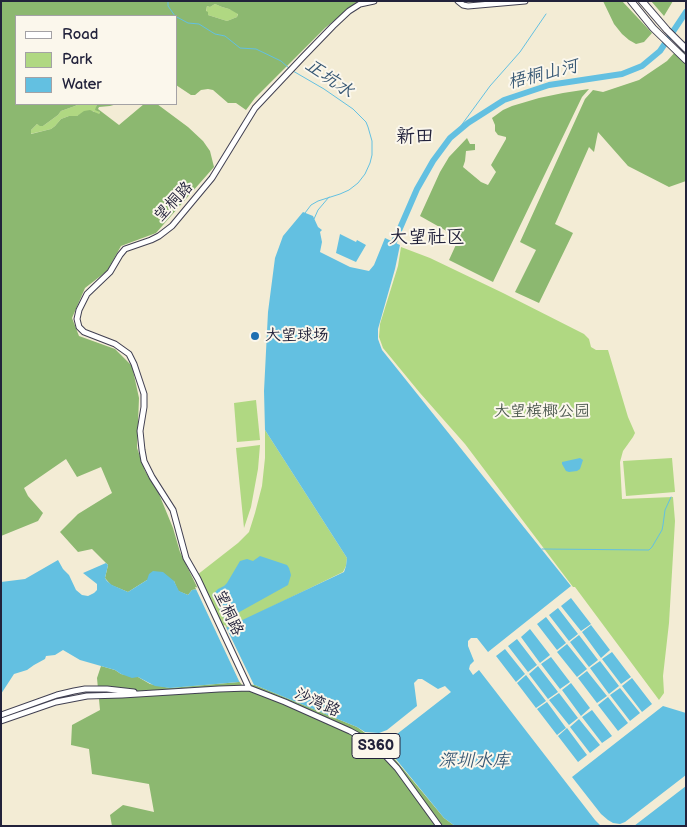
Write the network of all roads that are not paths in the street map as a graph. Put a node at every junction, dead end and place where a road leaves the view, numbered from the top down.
1 (374, 1) edge
2 (458, 1) edge
3 (525, 1) edge
4 (631, 1) edge
5 (642, 1) edge
6 (686, 49) edge
7 (686, 60) edge
8 (249, 688) junction
9 (107, 689) junction
10 (144, 694) junction
11 (106, 696) junction
12 (1, 715) edge
13 (1, 722) edge
14 (439, 826) edge

1 - 8 main road, 望桐路
2 - 3 main road
4 - 7 highway
5 - 6 highway
8 - 10 main road, 沙湾路 / S360
8 - 14 main road, 沙湾路 / S360
9 - 10 main road, 沙湾路 / S360
9 - 11 main road
9 - 12 main road, 沙湾路 / S360
10 - 11 main road, 沙湾路 / S360
11 - 13 main road, 沙湾路 / S360

